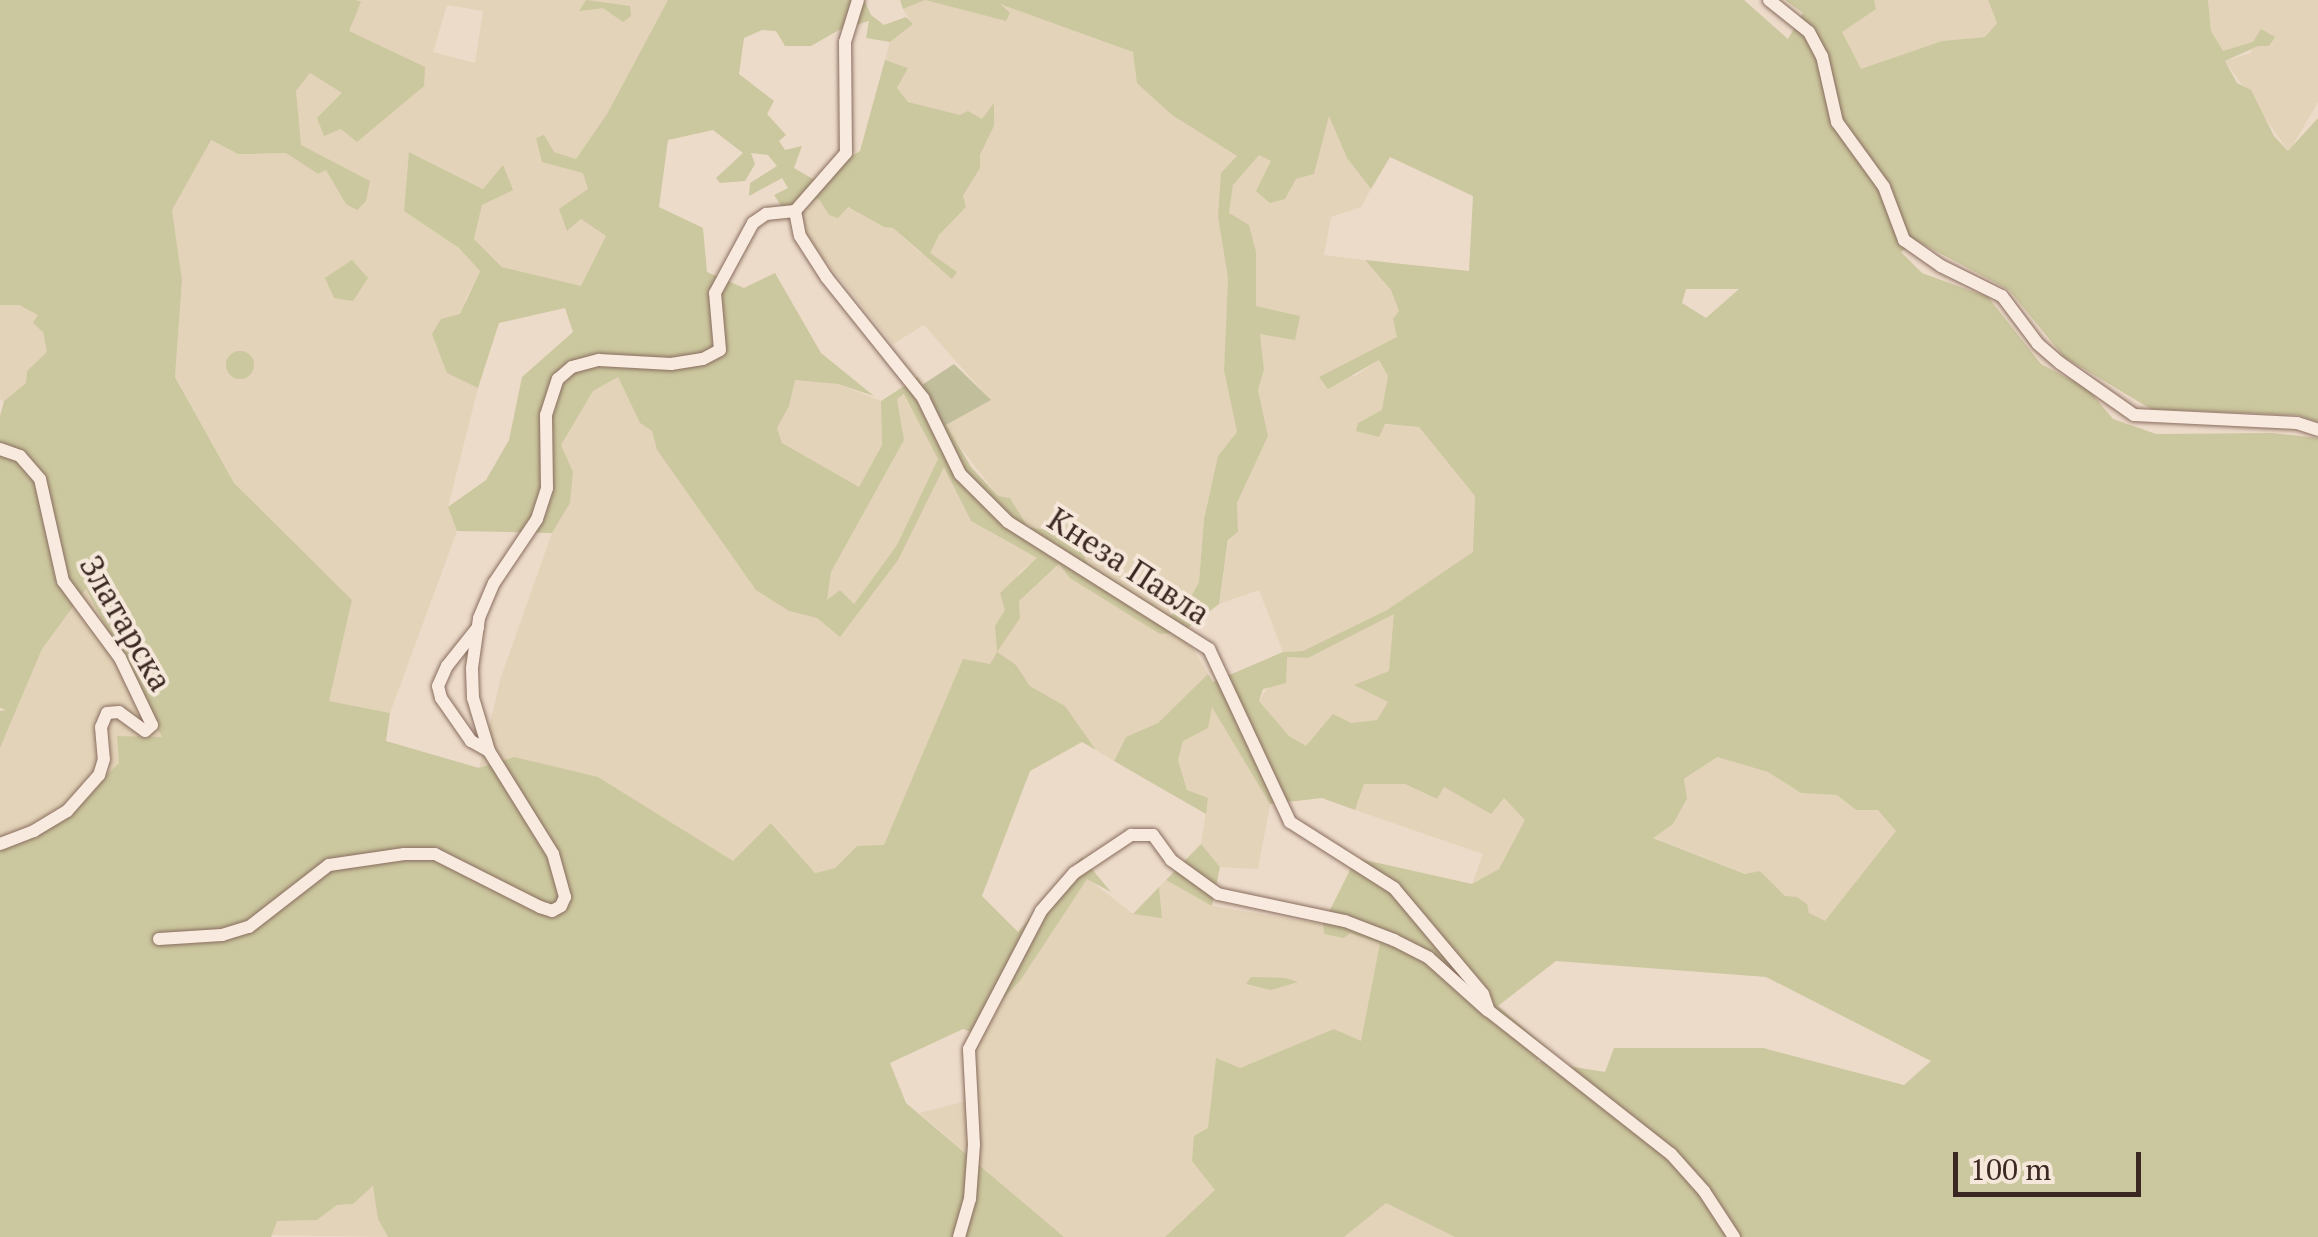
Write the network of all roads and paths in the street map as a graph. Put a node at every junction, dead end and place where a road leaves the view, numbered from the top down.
1 (858, 0) edge
2 (1769, 0) edge
3 (794, 211) junction
4 (2318, 430) edge
5 (0, 449) edge
6 (478, 627) junction
7 (489, 751) junction
8 (0, 844) edge
9 (159, 939) dead end
10 (1489, 1011) junction
11 (959, 1237) edge
12 (1734, 1237) edge

1 - 3 street
2 - 4 street
3 - 6 street
3 - 10 street, Кнеза Павла
5 - 8 street, Златарска
6 - 7 street
6 - 7 street
7 - 9 street
10 - 11 street
10 - 12 street, Кнеза Павла

